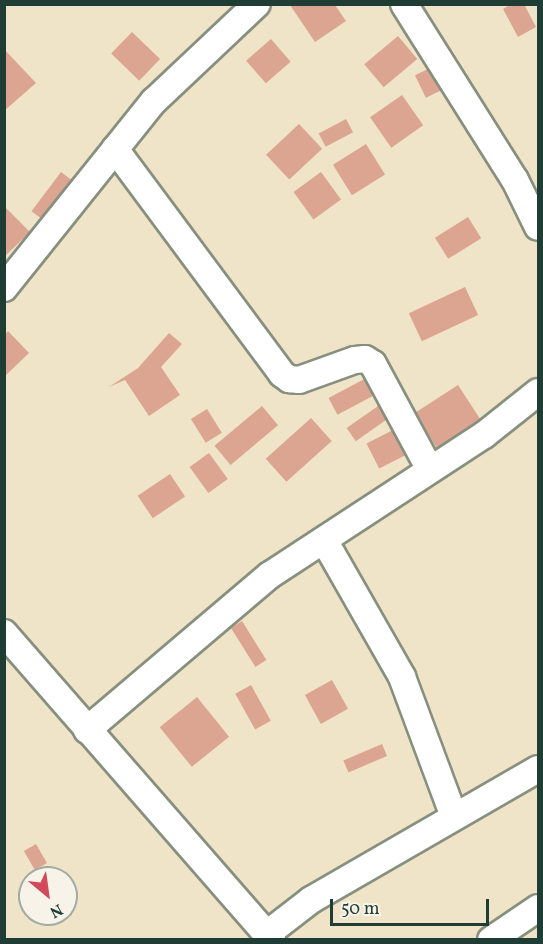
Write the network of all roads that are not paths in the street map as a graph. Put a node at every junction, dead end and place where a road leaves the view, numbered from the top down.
1 (257, 4) edge
2 (404, 4) edge
3 (116, 149) junction
4 (538, 227) edge
5 (4, 288) edge
6 (538, 392) edge
7 (430, 470) junction
8 (324, 540) junction
9 (4, 633) edge
10 (87, 730) junction
11 (538, 769) edge
12 (454, 817) junction
13 (538, 908) edge
14 (270, 937) edge
15 (491, 939) edge

1 - 3 street
2 - 4 street
3 - 5 street
3 - 7 street
6 - 7 street
7 - 8 street
8 - 10 street
8 - 12 street
9 - 10 street
10 - 14 street
11 - 12 street
12 - 14 street
13 - 15 street

